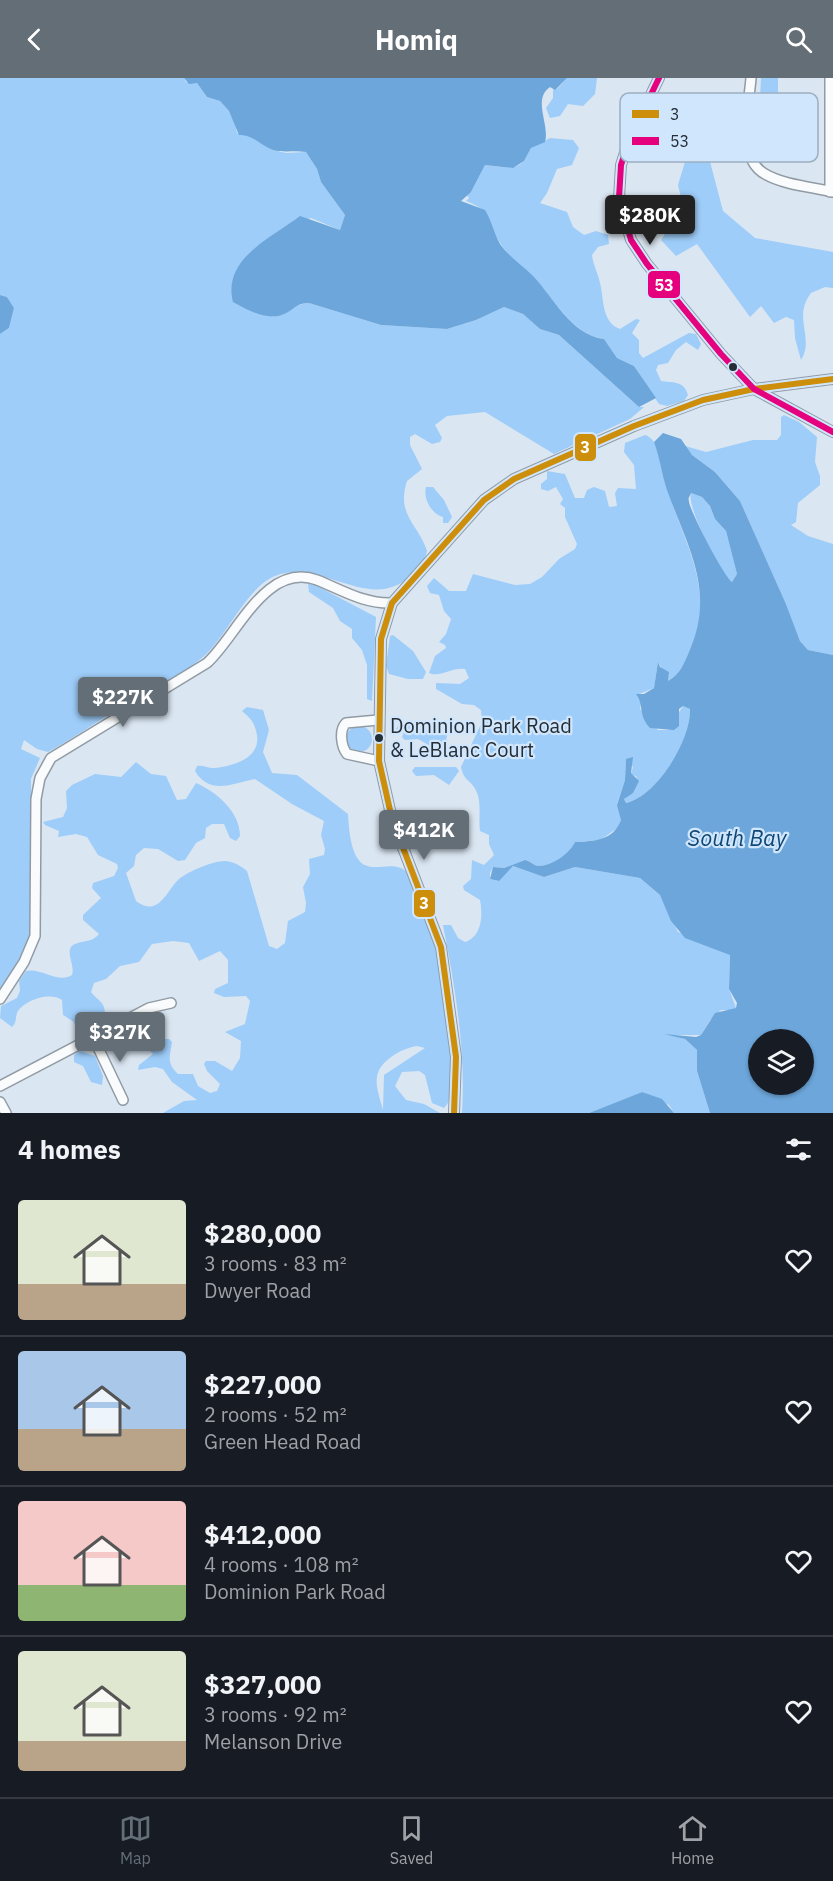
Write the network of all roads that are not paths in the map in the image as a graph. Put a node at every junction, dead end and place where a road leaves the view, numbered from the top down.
1 (659, 78) edge
2 (751, 78) edge
3 (830, 78) edge
4 (652, 93) edge
5 (750, 93) edge
6 (622, 162) edge
7 (756, 162) edge
8 (832, 192) edge
9 (833, 380) edge
10 (754, 389) junction
11 (833, 432) edge
12 (392, 603) junction
13 (378, 720) junction
14 (379, 761) junction
15 (0, 999) edge
16 (171, 1003) dead end
17 (93, 1037) junction
18 (0, 1086) edge
19 (123, 1100) dead end
20 (0, 1102) edge
21 (6, 1113) edge
22 (454, 1113) edge

1 - 4 street
2 - 5 street
3 - 8 street
6 - 10 street
7 - 8 street
9 - 10 street
10 - 11 street
10 - 12 street
12 - 13 street
12 - 15 street
13 - 14 street
13 - 14 street
14 - 22 street
16 - 17 street
17 - 18 street
17 - 19 street
20 - 21 street

